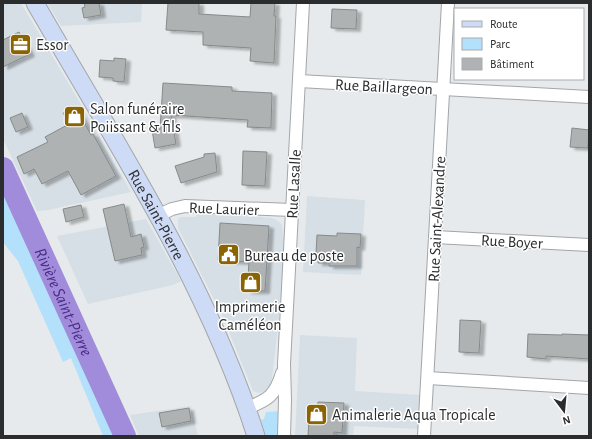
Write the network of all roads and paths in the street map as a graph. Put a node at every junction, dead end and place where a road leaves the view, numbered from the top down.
1 (35, 3) edge
2 (303, 3) edge
3 (448, 3) edge
4 (299, 81) junction
5 (444, 89) junction
6 (589, 98) edge
7 (292, 210) junction
8 (157, 216) junction
9 (435, 237) junction
10 (589, 245) edge
11 (284, 364) junction
12 (428, 378) junction
13 (589, 388) edge
14 (247, 408) junction
15 (256, 436) edge
16 (284, 436) edge
17 (424, 436) edge

1 - 8 main road, Rue Saint-Pierre
2 - 4 street, Rue Lasalle
3 - 5 street, Rue Saint-Alexandre
4 - 5 street, Rue Baillargeon
4 - 7 street, Rue Lasalle
5 - 6 street, Rue Baillargeon
5 - 9 street, Rue Saint-Alexandre
7 - 8 street, Rue Laurier
7 - 11 street, Rue Lasalle
8 - 14 main road, Rue Saint-Pierre
9 - 10 street, Rue Boyer
9 - 12 street, Rue Saint-Alexandre
11 - 14 street, Rue Lasalle
11 - 16 street, Rue Lasalle
12 - 13 street
12 - 17 street, Rue Saint-Alexandre
14 - 15 main road, Rue Saint-Pierre

